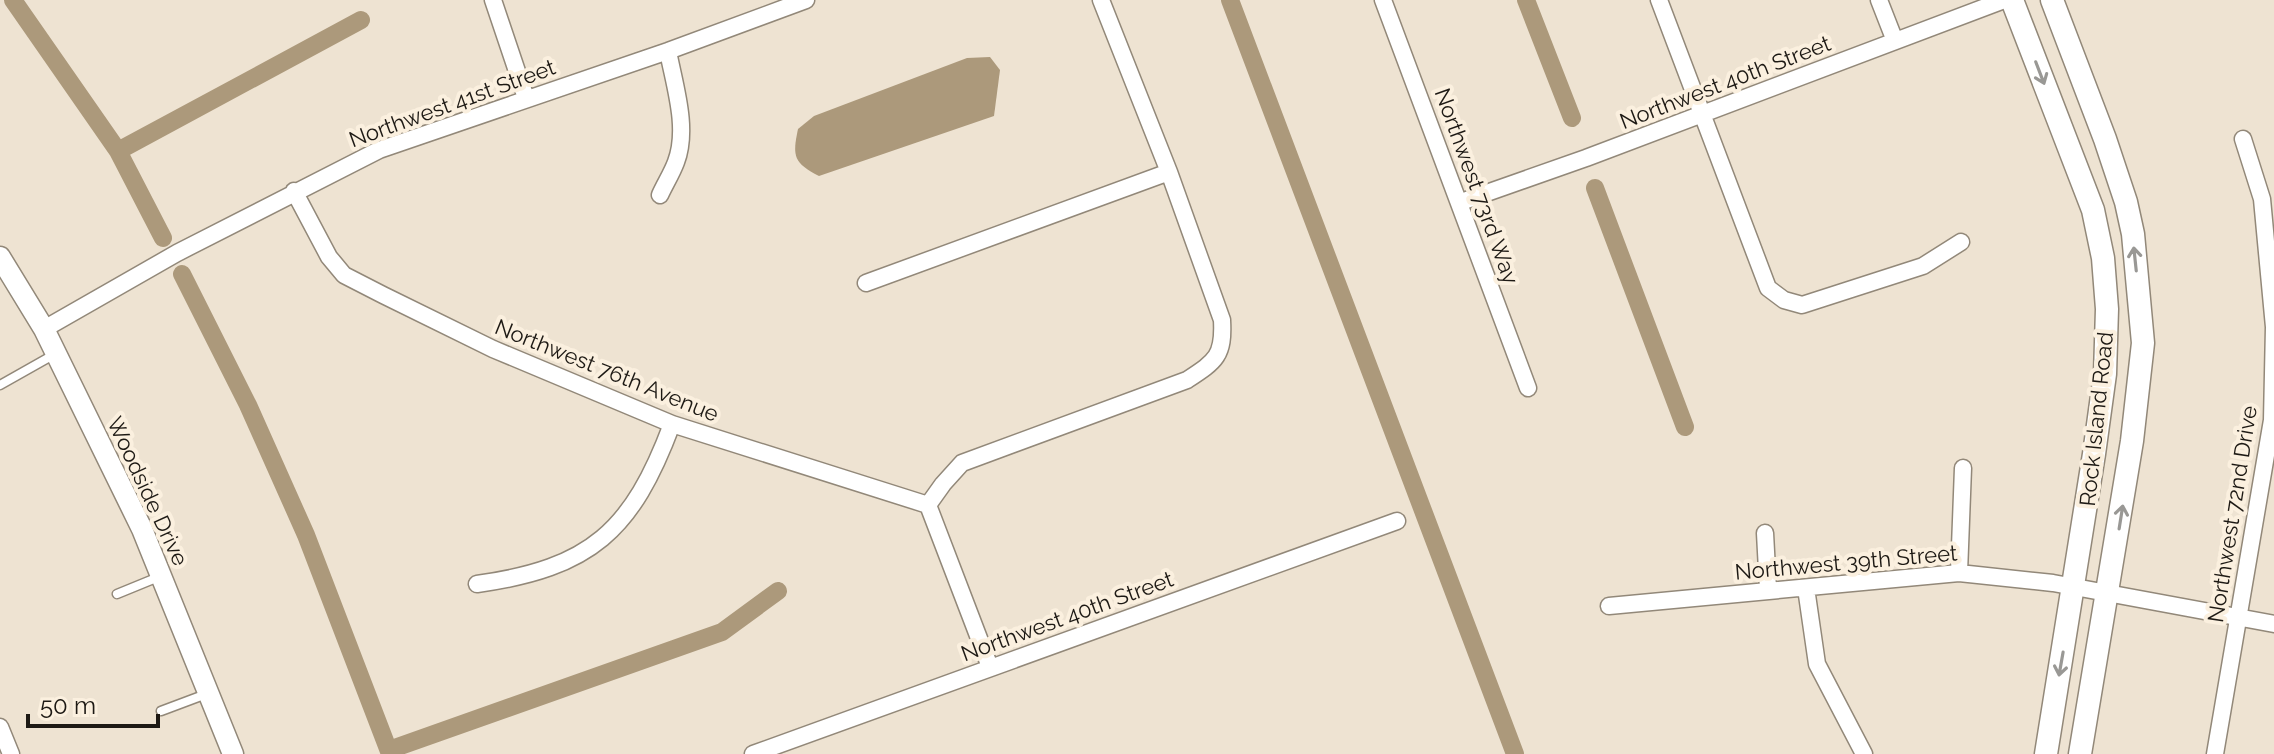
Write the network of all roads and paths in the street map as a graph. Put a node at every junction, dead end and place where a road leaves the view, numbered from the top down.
1 (493, 0) edge
2 (806, 0) edge
3 (1101, 0) edge
4 (1383, 0) edge
5 (1659, 0) edge
6 (1879, 0) edge
7 (2004, 0) edge
8 (2012, 0) edge
9 (2052, 0) edge
10 (1895, 41) junction
11 (668, 51) junction
12 (526, 98) junction
13 (1702, 115) junction
14 (2243, 139) dead end
15 (1169, 172) junction
16 (294, 191) junction
17 (660, 195) dead end
18 (2268, 198) edge
19 (1461, 202) junction
20 (1961, 242) dead end
21 (0, 257) edge
22 (866, 283) dead end
23 (44, 329) junction
24 (56, 354) junction
25 (0, 385) edge
26 (1528, 388) dead end
27 (2273, 420) edge
28 (672, 424) junction
29 (1963, 468) dead end
30 (928, 505) junction
31 (1397, 521) dead end
32 (1765, 533) dead end
33 (1959, 573) junction
34 (162, 576) junction
35 (477, 584) dead end
36 (2074, 587) junction
37 (1806, 588) junction
38 (1768, 589) junction
39 (117, 594) dead end
40 (2109, 594) junction
41 (1609, 606) dead end
42 (2237, 620) junction
43 (2274, 624) edge
44 (990, 667) junction
45 (209, 693) junction
46 (161, 711) dead end
47 (0, 727) edge
48 (11, 754) edge
49 (233, 754) edge
50 (753, 754) edge
51 (1864, 754) edge
52 (2046, 754) edge
53 (2080, 754) edge
54 (2215, 754) edge

1 - 12 street
2 - 11 street, Northwest 41st Street
3 - 15 street
4 - 19 street, Northwest 73rd Way
5 - 13 street
6 - 10 street
7 - 10 street, Northwest 40th Street
8 -> 36 main road, Rock Island Road
40 -> 9 main road, Rock Island Road
10 - 13 street, Northwest 40th Street
11 - 12 street, Northwest 41st Street
11 - 17 street
12 - 16 street, Northwest 41st Street
13 - 19 street, Northwest 40th Street
13 - 20 street
14 - 18 street, Northwest 72nd Drive
15 - 22 street
15 - 30 street
16 - 23 street, Northwest 41st Street
16 - 28 street, Northwest 76th Avenue
18 - 27 street, Northwest 72nd Drive
19 - 26 street, Northwest 73rd Way
21 - 23 street, Woodside Drive
23 - 24 street, Woodside Drive
24 - 25 lane
24 - 34 street, Woodside Drive
27 - 42 street, Northwest 72nd Drive
28 - 30 street, Northwest 76th Avenue
28 - 35 street
29 - 33 street
30 - 44 street
31 - 44 street, Northwest 40th Street
32 - 38 street
33 - 36 street, Northwest 39th Street
33 - 37 street, Northwest 39th Street
34 - 39 lane
34 - 45 street, Woodside Drive
36 - 40 street, Northwest 39th Street
36 -> 52 main road, Rock Island Road
37 - 38 street, Northwest 39th Street
37 - 51 street
38 - 41 street, Northwest 39th Street
40 - 42 street, Northwest 39th Street
40 - 53 main road, Rock Island Road
42 - 43 street, Northwest 39th Street
42 - 54 street, Northwest 72nd Drive
44 - 50 street, Northwest 40th Street
45 - 46 lane
45 - 49 street, Woodside Drive
47 - 48 street

